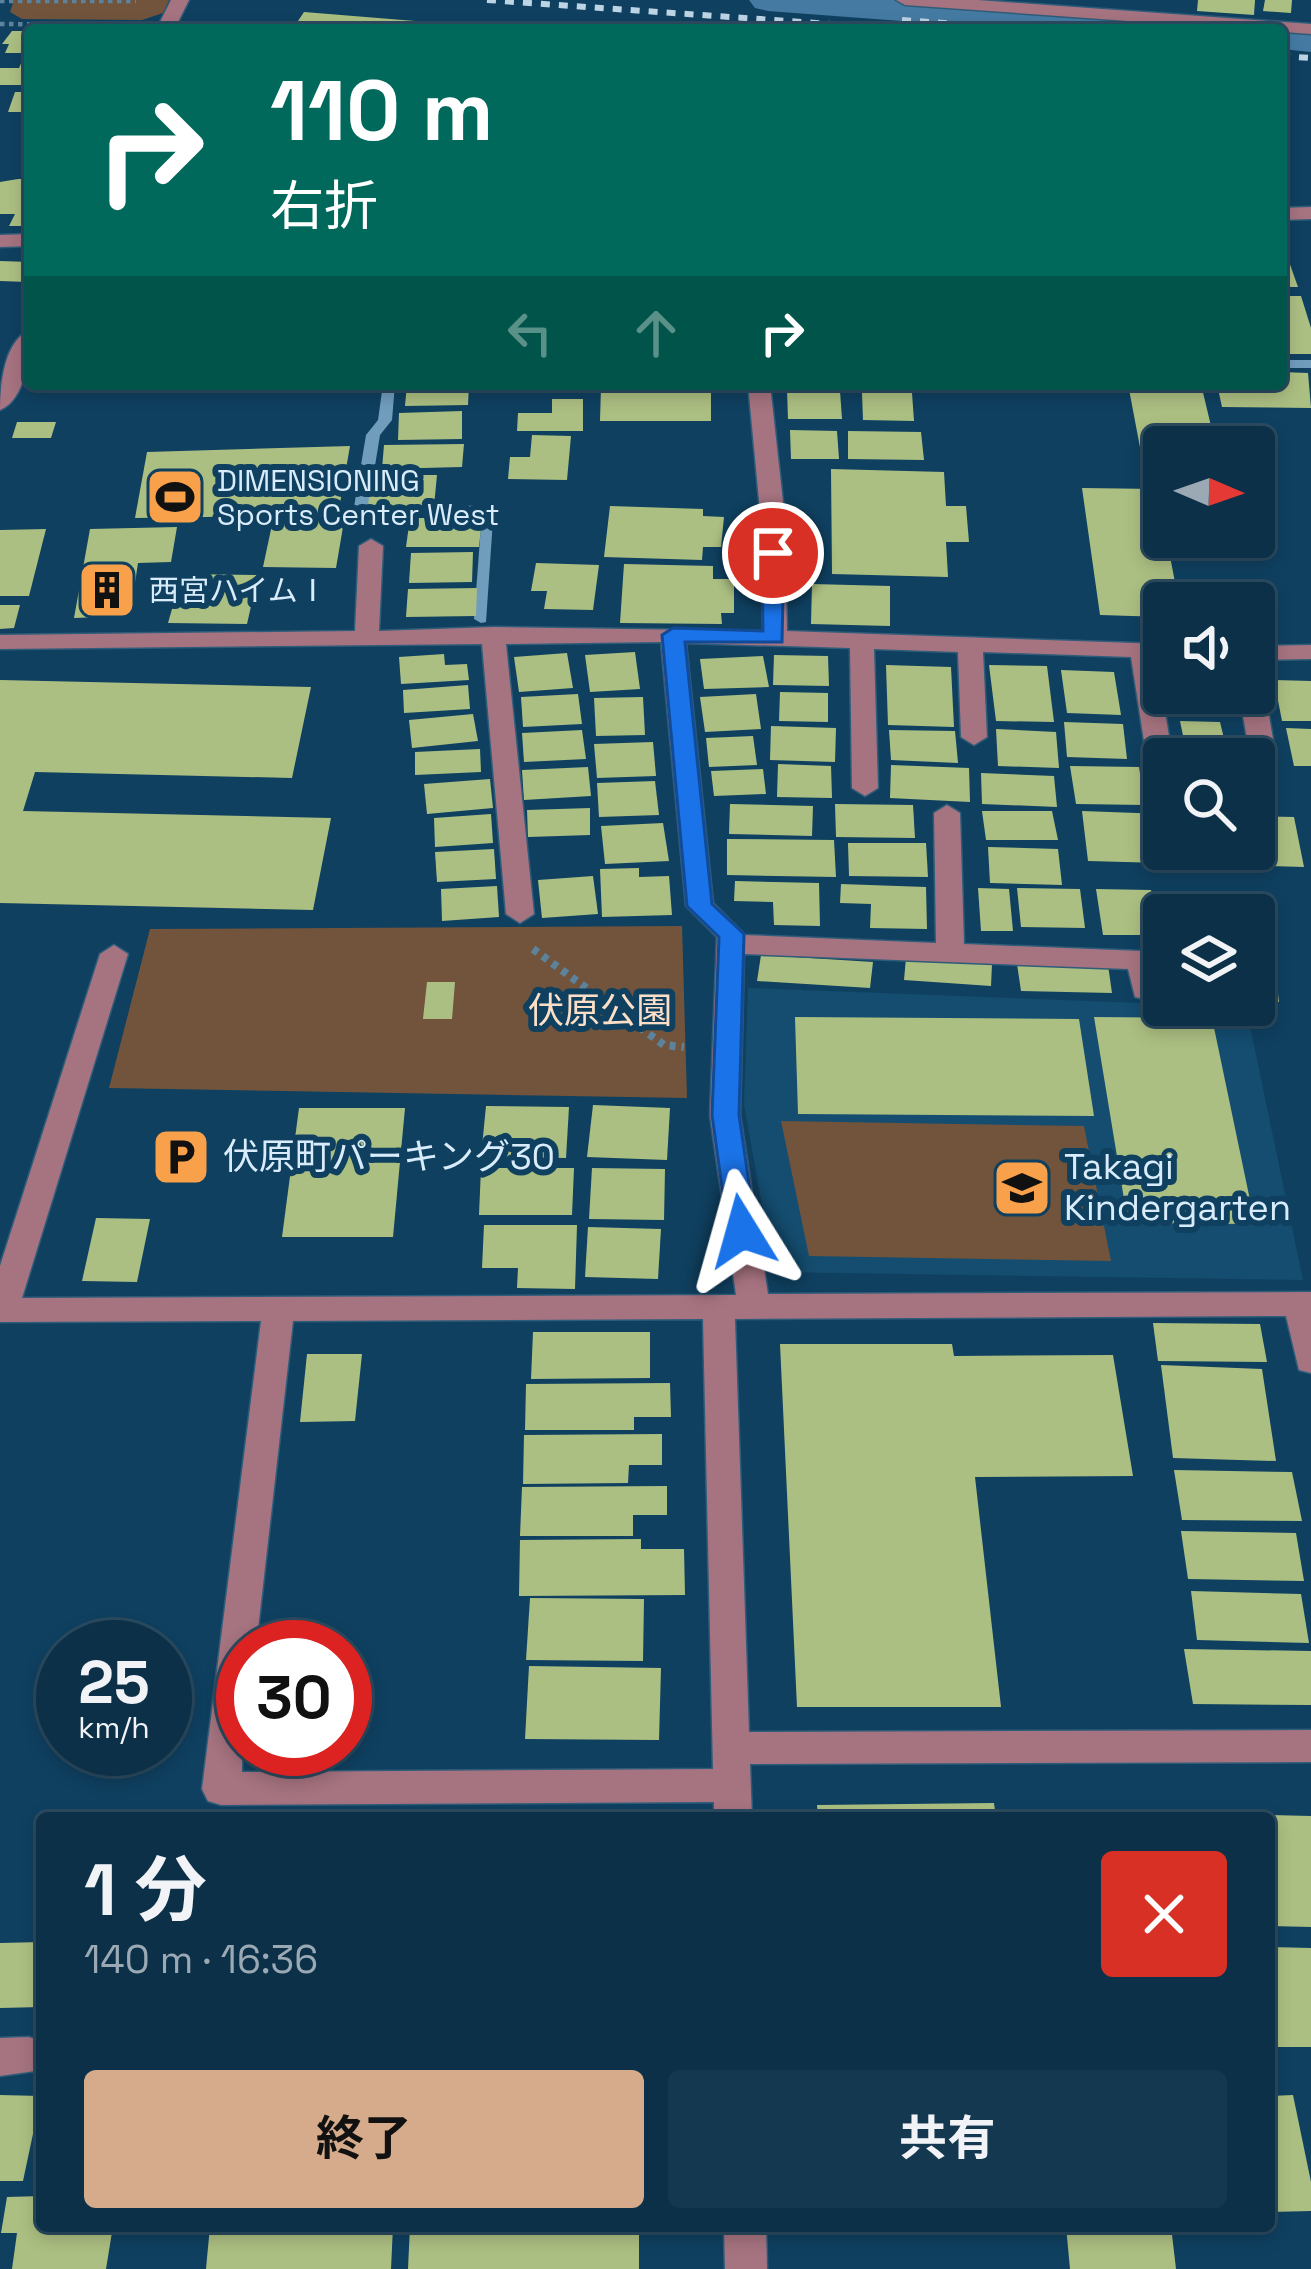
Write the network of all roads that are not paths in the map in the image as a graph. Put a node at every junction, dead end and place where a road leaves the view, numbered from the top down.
1 (910, 0) edge
2 (1174, 10) edge
3 (1275, 24) edge
4 (24, 349) edge
5 (760, 390) edge
6 (0, 403) edge
7 (371, 546) dead end
8 (493, 634) junction
9 (673, 635) junction
10 (367, 636) junction
11 (775, 638) junction
12 (862, 640) junction
13 (0, 642) edge
14 (970, 645) junction
15 (1143, 651) edge
16 (1311, 652) edge
17 (1275, 653) edge
18 (974, 737) dead end
19 (865, 788) dead end
20 (947, 813) dead end
21 (520, 914) road end
22 (731, 944) junction
23 (950, 952) junction
24 (114, 954) dead end
25 (1143, 974) edge
26 (1306, 1304) edge
27 (736, 1308) junction
28 (1, 1310) edge
29 (278, 1310) junction
30 (1311, 1360) edge
31 (1311, 1746) edge
32 (732, 1784) edge
33 (745, 2232) edge
34 (746, 2269) edge

1 - 2 street
2 - 3 street
4 - 6 street
5 - 11 street
7 - 10 street
8 - 9 street
8 - 10 street
8 - 21 street
9 - 11 street
9 - 22 street
10 - 13 street
11 - 12 street
12 - 14 street
12 - 19 street
14 - 15 street
14 - 18 street
16 - 17 street
20 - 23 street
22 - 23 street
22 - 27 street
23 - 25 street
24 - 28 street
26 - 27 street
26 - 30 street
27 - 29 street
27 - 32 street
28 - 29 street
29 - 32 street
31 - 32 street
33 - 34 street

